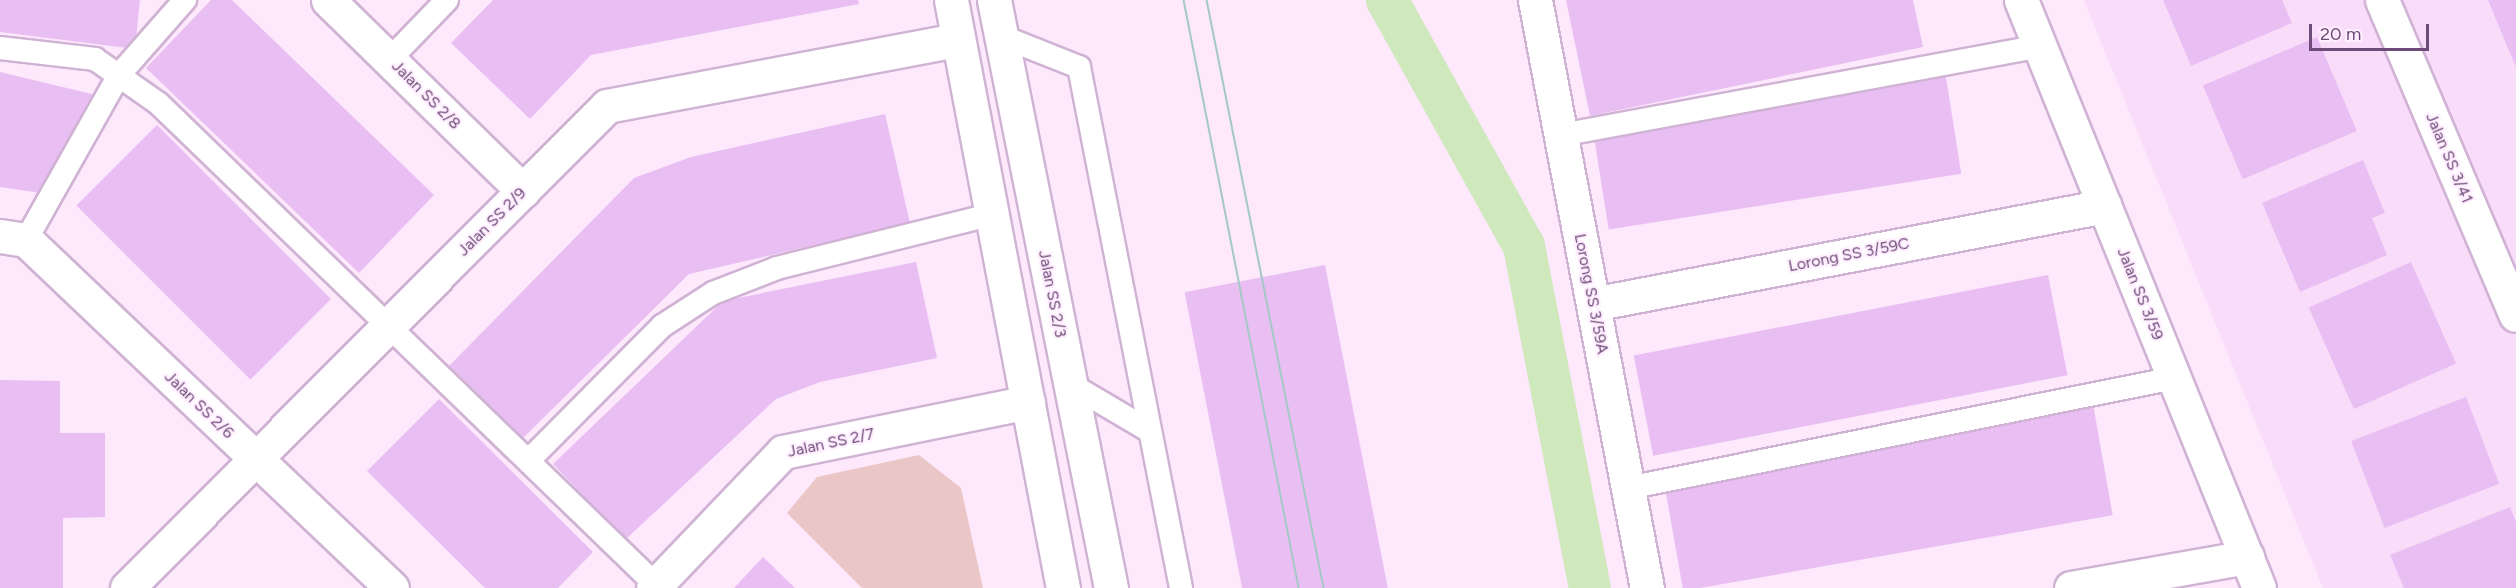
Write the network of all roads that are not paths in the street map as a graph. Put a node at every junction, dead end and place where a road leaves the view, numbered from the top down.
1 (185, 0) edge
2 (328, 0) edge
3 (447, 0) edge
4 (951, 0) edge
5 (993, 0) edge
6 (1535, 0) edge
7 (2021, 0) edge
8 (2382, 0) edge
9 (1001, 36) junction
10 (956, 40) junction
11 (2039, 46) junction
12 (0, 48) edge
13 (390, 58) junction
14 (119, 75) junction
15 (1561, 135) junction
16 (523, 191) junction
17 (2105, 206) junction
18 (990, 215) junction
19 (13, 238) edge
20 (1593, 304) junction
21 (2516, 315) edge
22 (391, 323) junction
23 (2174, 378) junction
24 (1070, 384) junction
25 (1028, 402) junction
26 (1148, 430) junction
27 (255, 459) junction
28 (530, 460) junction
29 (1628, 489) junction
30 (2247, 557) junction
31 (132, 586) edge
32 (655, 586) edge
33 (392, 588) edge
34 (1063, 588) edge
35 (1111, 588) edge
36 (1181, 588) edge
37 (1647, 588) edge
38 (2071, 588) edge
39 (2259, 588) edge

1 - 14 lane
2 - 13 street, Jalan SS 2/8
3 - 13 lane
4 - 10 street
5 - 9 street, Jalan SS 2/3
6 - 15 street, Lorong SS 3/59A
7 - 11 street, Jalan SS 3/59
8 - 21 street, Jalan SS 3/41
9 - 24 street, Jalan SS 2/3
9 - 26 lane
10 - 16 street, Jalan SS 2/9
10 - 18 street
11 - 15 lane
11 - 17 street, Jalan SS 3/59
12 - 14 lane
13 - 16 street, Jalan SS 2/8
14 - 19 lane
14 - 22 lane
15 - 20 street, Lorong SS 3/59A
16 - 22 street, Jalan SS 2/9
17 - 20 street, Lorong SS 3/59C
17 - 23 street, Jalan SS 3/59
18 - 25 street
18 - 28 lane
19 - 27 street, Jalan SS 2/6
20 - 29 street, Lorong SS 3/59A
22 - 27 street, Jalan SS 2/9
22 - 28 lane
23 - 29 lane
23 - 30 street, Jalan SS 3/59
24 - 26 lane
24 - 35 street, Jalan SS 2/3
25 - 32 street, Jalan SS 2/7
25 - 34 street
26 - 36 lane
27 - 31 street, Jalan SS 2/9
27 - 33 street, Jalan SS 2/6
28 - 32 lane
29 - 37 street, Lorong SS 3/59A
30 - 38 street
30 - 39 street, Jalan SS 3/59

